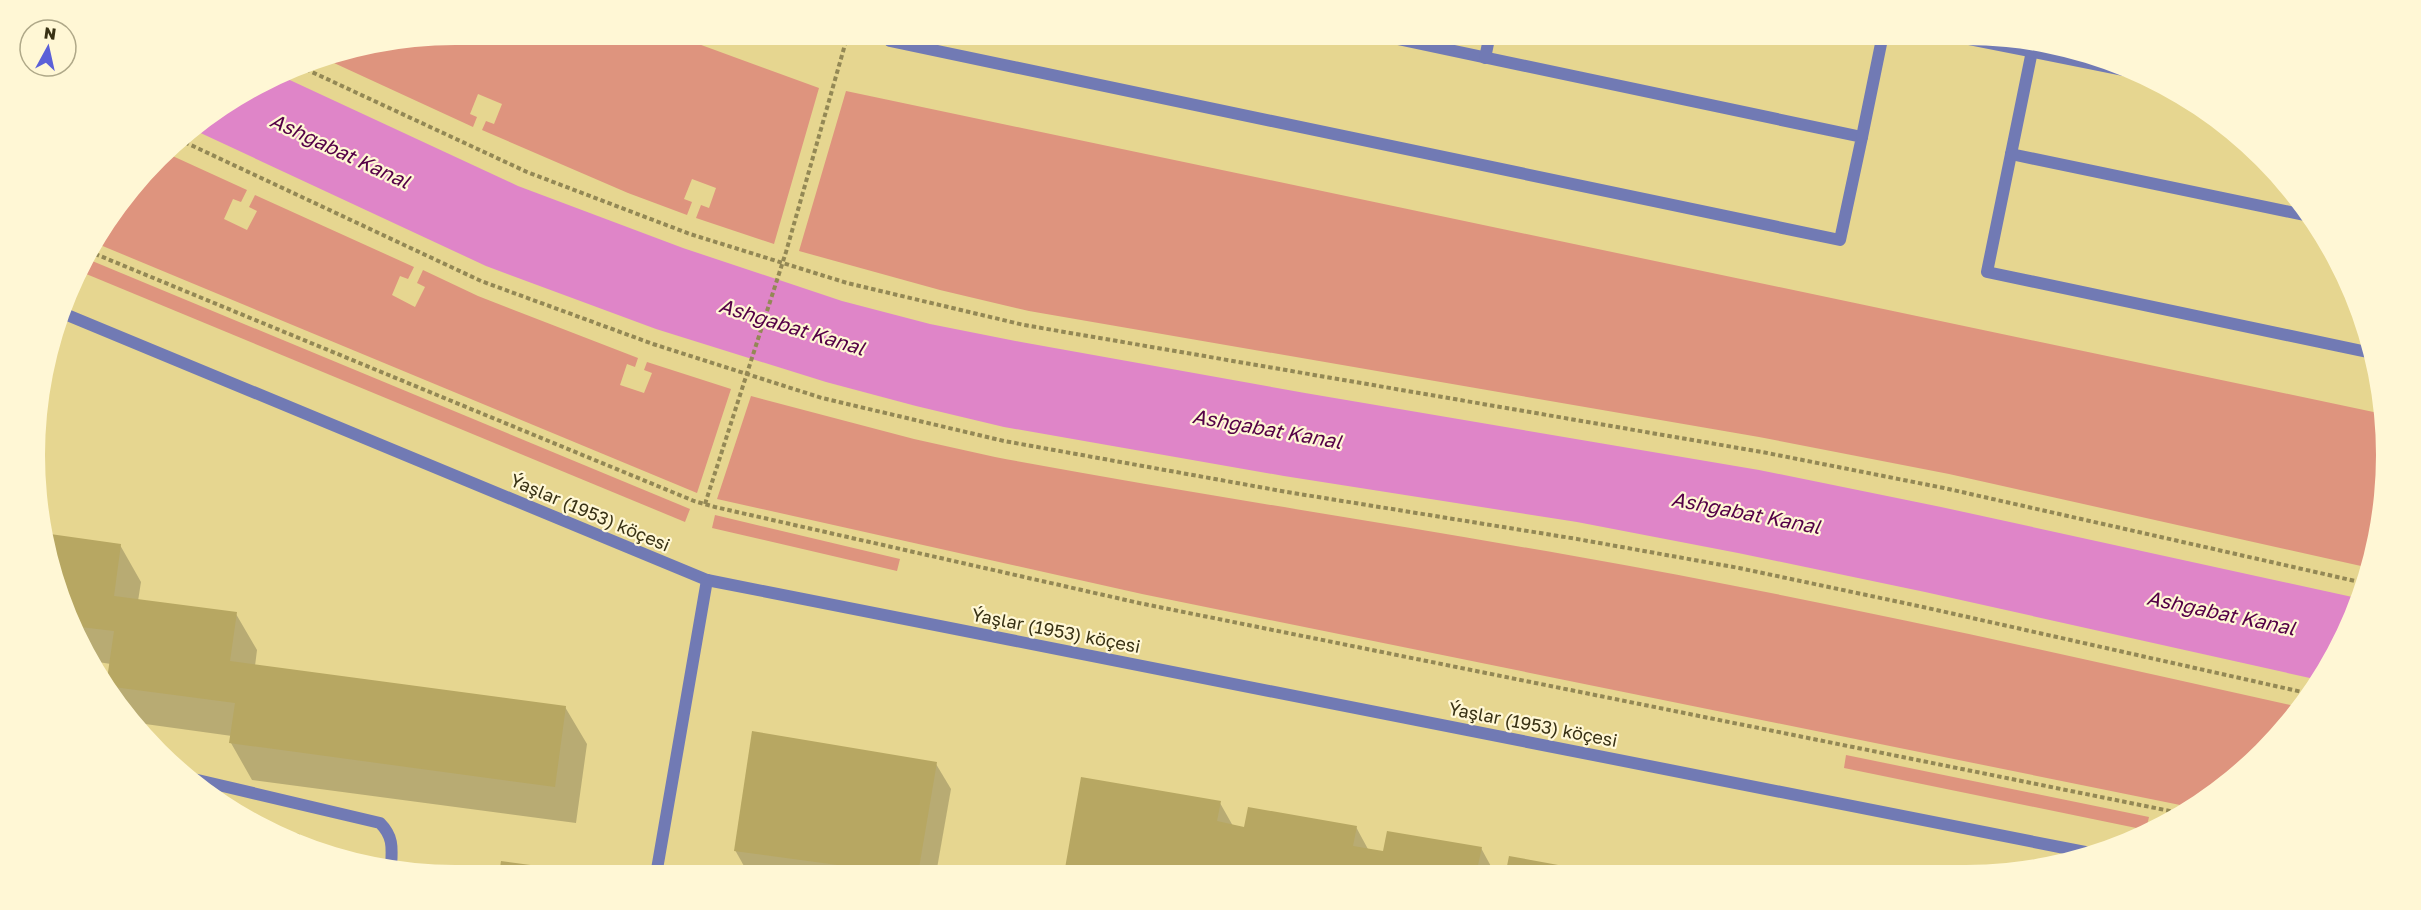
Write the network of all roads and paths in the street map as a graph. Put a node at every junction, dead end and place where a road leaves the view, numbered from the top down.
1 (845, 45) edge
2 (907, 45) edge
3 (1425, 45) edge
4 (1488, 45) edge
5 (1881, 45) edge
6 (2032, 51) joint
7 (1485, 58) junction
8 (2074, 60) edge
9 (311, 71) edge
10 (1862, 137) junction
11 (189, 144) edge
12 (2011, 154) junction
13 (2297, 214) edge
14 (98, 254) edge
15 (782, 264) junction
16 (70, 316) edge
17 (2362, 351) edge
18 (748, 374) junction
19 (705, 505) junction
20 (707, 580) junction
21 (2356, 581) edge
22 (2301, 692) edge
23 (209, 783) edge
24 (2169, 811) edge
25 (2075, 850) edge
26 (392, 860) edge
27 (658, 865) edge

1 - 15 path
2 - 10 street
3 - 7 street
4 - 7 street
5 - 10 street
6 - 8 street
6 - 12 street
7 - 10 street
9 - 15 path
11 - 18 path
12 - 13 street
12 - 17 street
14 - 19 path
15 - 18 path
15 - 21 path
16 - 20 street, Ýaşlar (1953) köçesi
18 - 19 path
18 - 22 path
19 - 24 path
20 - 25 street, Ýaşlar (1953) köçesi
20 - 27 street
23 - 26 street

